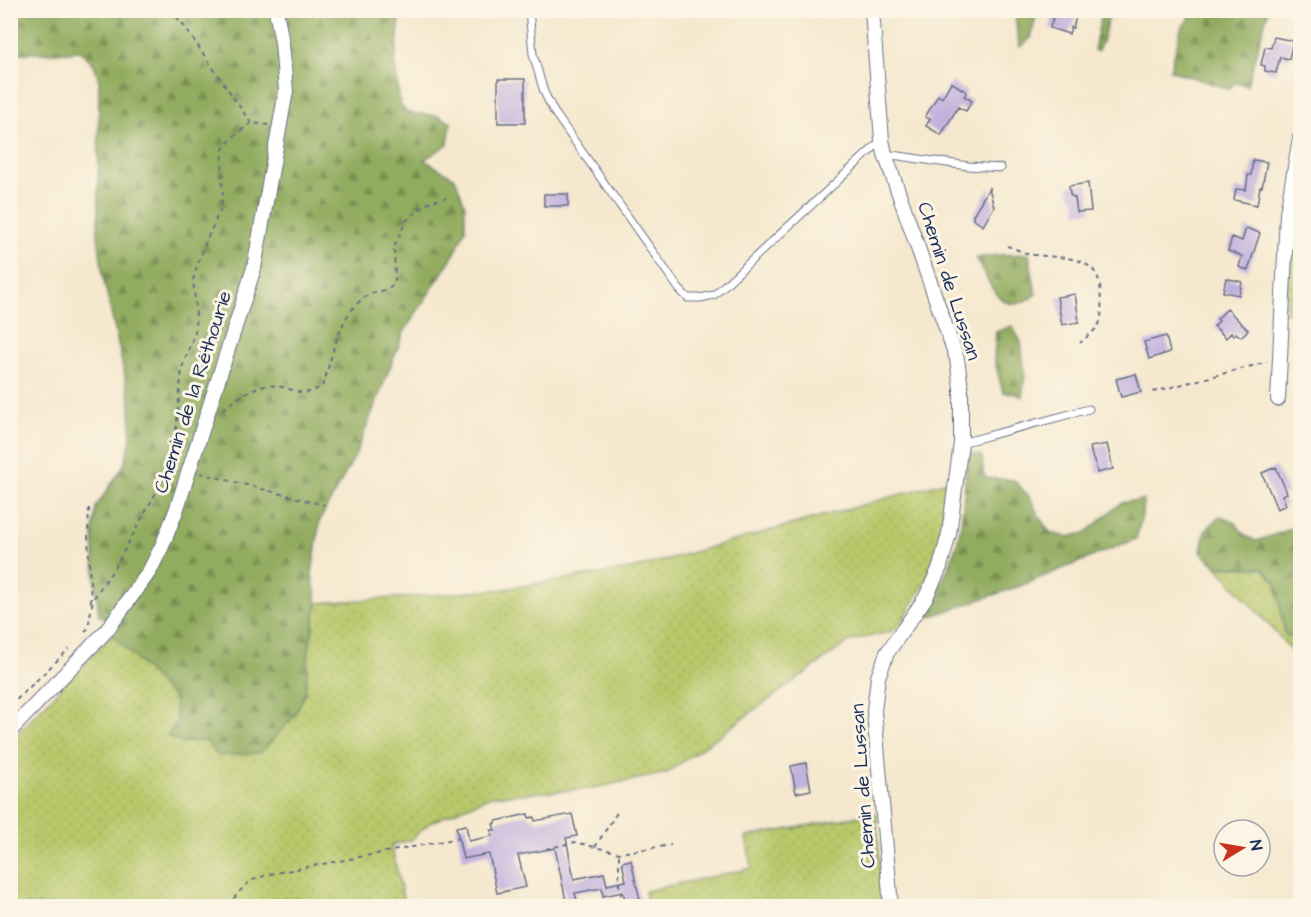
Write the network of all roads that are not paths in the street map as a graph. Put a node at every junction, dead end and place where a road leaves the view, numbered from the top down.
1 (276, 10) edge
2 (529, 10) edge
3 (872, 10) edge
4 (1300, 138) edge
5 (882, 140) junction
6 (885, 154) junction
7 (1001, 168) dead end
8 (1278, 399) dead end
9 (1089, 409) dead end
10 (961, 443) junction
11 (10, 732) edge
12 (891, 906) edge

1 - 11 street, Chemin de la Réthourie
2 - 5 lane
3 - 5 street, Chemin de Lussan
4 - 8 street
5 - 6 street, Chemin de Lussan
6 - 7 lane
6 - 10 street, Chemin de Lussan
9 - 10 lane
10 - 12 street, Chemin de Lussan

